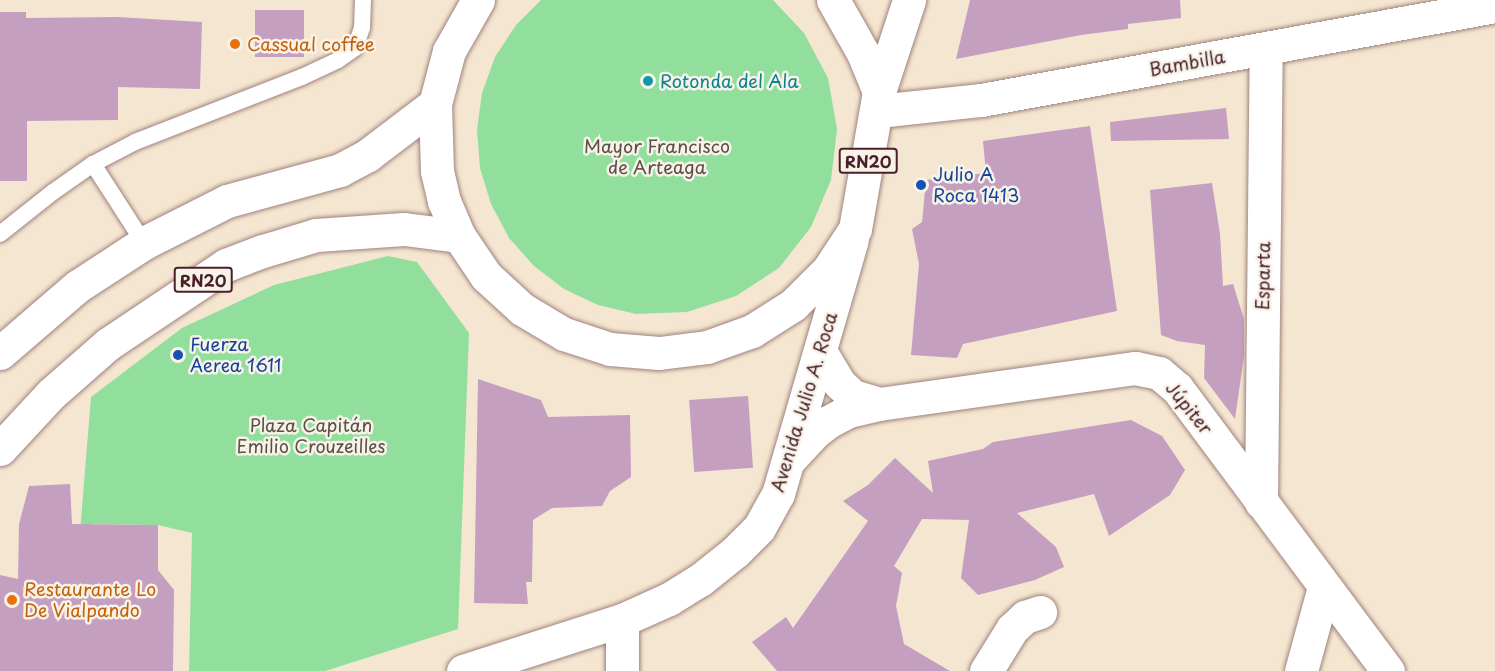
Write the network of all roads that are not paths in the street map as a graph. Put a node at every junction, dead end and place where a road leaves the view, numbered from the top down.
1 (363, 0) edge
2 (478, 0) edge
3 (833, 0) edge
4 (909, 0) edge
5 (1495, 6) edge
6 (1266, 49) junction
7 (879, 101) junction
8 (435, 104) junction
9 (93, 164) junction
10 (855, 229) junction
11 (0, 234) edge
12 (459, 236) junction
13 (144, 243) junction
14 (820, 351) junction
15 (0, 354) edge
16 (879, 404) junction
17 (0, 449) edge
18 (788, 461) junction
19 (1261, 502) junction
20 (1324, 587) junction
21 (1040, 612) dead end
22 (622, 620) junction
23 (463, 671) edge
24 (622, 671) edge
25 (986, 671) edge
26 (1301, 671) edge
27 (1388, 671) edge

1 - 9 lane
2 - 8 main road, Avenida Julio A. Roca / RN20
3 - 7 main road
4 - 7 main road, Avenida Julio A. Roca / RN20
5 - 6 main road, Bambilla
6 - 7 main road, Bambilla
6 - 19 main road, Esparta
7 - 10 main road, Avenida Julio A. Roca / RN20
8 - 12 main road, Avenida Julio A. Roca / RN20
8 - 13 main road
9 - 11 lane
9 - 13 lane
10 - 12 main road, Avenida Julio A. Roca / RN20
10 - 14 main road, Avenida Julio A. Roca
12 - 17 main road, RN20
13 - 15 main road
14 - 16 main road, Júpiter
14 - 18 main road, Avenida Julio A. Roca
16 - 18 main road, Júpiter
16 - 19 main road, Júpiter
18 - 22 main road, Avenida Julio A. Roca
19 - 20 main road, Júpiter
20 - 26 main road
20 - 27 main road, Júpiter
21 - 25 main road
22 - 23 main road, Avenida Julio A. Roca
22 - 24 main road

